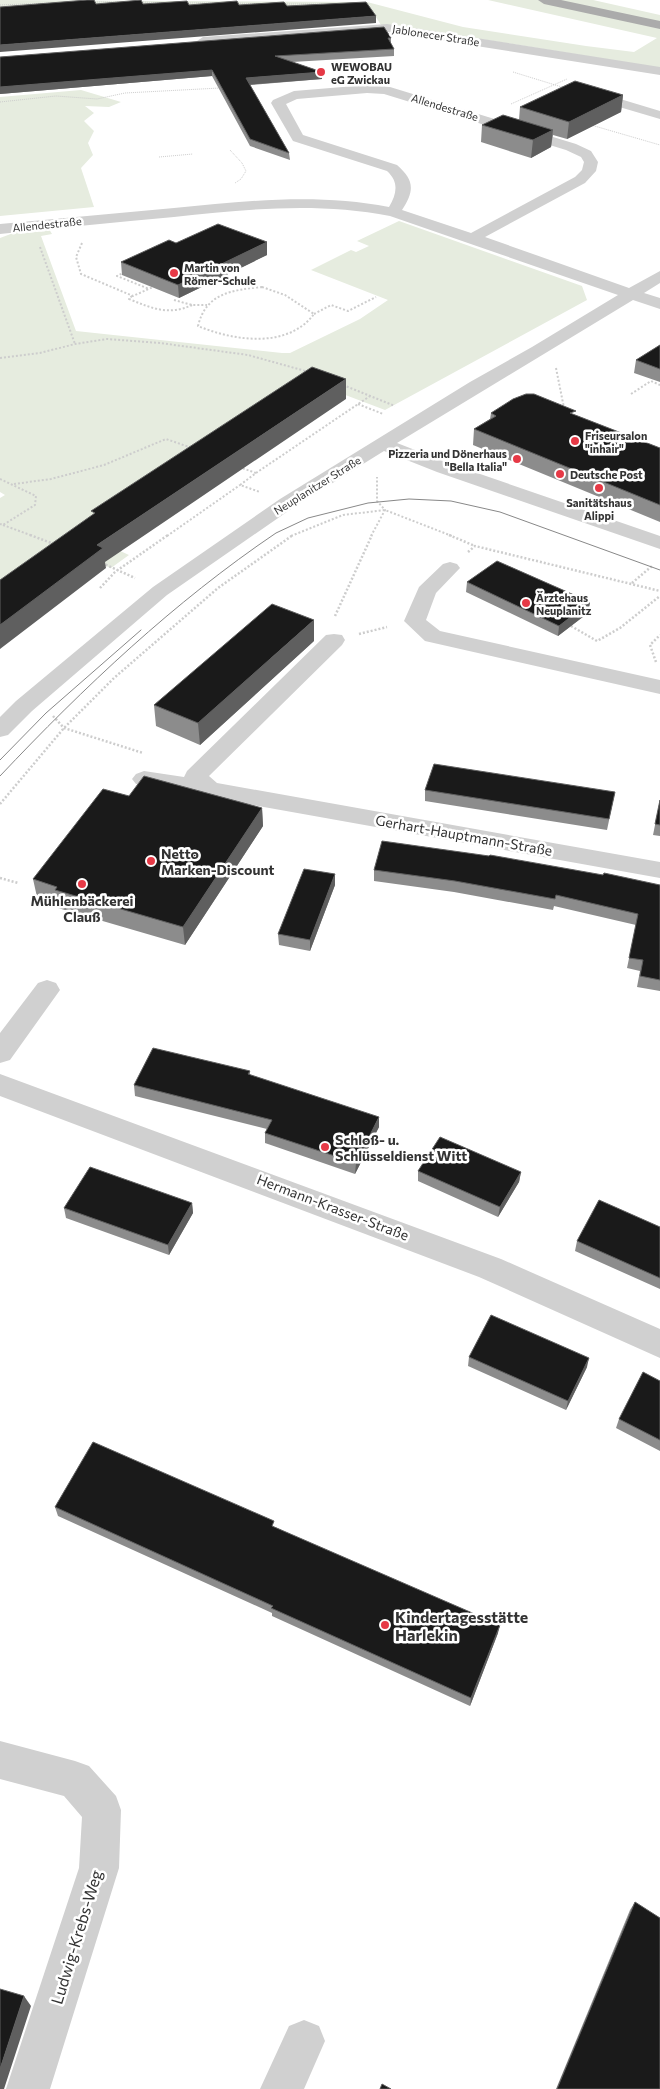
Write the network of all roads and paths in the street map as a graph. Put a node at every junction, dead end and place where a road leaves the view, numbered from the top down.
1 (544, 0) edge
2 (660, 25) edge
3 (190, 42) edge
4 (660, 71) edge
5 (569, 77) dead end
6 (222, 88) edge
7 (575, 90) edge
8 (522, 100) dead end
9 (0, 102) edge
10 (660, 115) edge
11 (585, 123) edge
12 (660, 146) edge
13 (230, 150) dead end
14 (193, 154) dead end
15 (159, 157) dead end
16 (231, 185) dead end
17 (393, 212) junction
18 (75, 221) junction
19 (32, 226) junction
20 (0, 229) edge
21 (472, 238) junction
22 (125, 272) edge
23 (660, 276) edge
24 (153, 287) edge
25 (149, 289) junction
26 (629, 294) junction
27 (133, 296) junction
28 (376, 297) dead end
29 (174, 300) edge
30 (660, 304) edge
31 (192, 305) junction
32 (208, 305) junction
33 (314, 314) junction
34 (74, 344) junction
35 (0, 358) edge
36 (556, 368) dead end
37 (310, 372) edge
38 (336, 382) edge
39 (660, 385) edge
40 (631, 394) dead end
41 (370, 396) junction
42 (358, 404) junction
43 (405, 410) junction
44 (559, 411) edge
45 (425, 418) junction
46 (383, 444) junction
47 (193, 449) edge
48 (352, 462) junction
49 (238, 466) edge
50 (256, 474) junction
51 (0, 479) edge
52 (14, 484) junction
53 (240, 484) junction
54 (287, 503) junction
55 (385, 510) junction
56 (2, 524) edge
57 (660, 543) edge
58 (475, 546) junction
59 (48, 550) edge
60 (101, 562) edge
61 (656, 562) dead end
62 (450, 568) joint
63 (118, 569) junction
64 (631, 584) junction
65 (100, 588) dead end
66 (160, 591) junction
67 (660, 591) edge
68 (660, 596) edge
69 (415, 621) junction
70 (571, 626) edge
71 (660, 635) edge
72 (334, 640) junction
73 (657, 663) dead end
74 (660, 687) edge
75 (24, 706) junction
76 (64, 728) junction
77 (0, 730) edge
78 (144, 753) dead end
79 (144, 779) edge
80 (210, 788) junction
81 (0, 804) edge
82 (660, 870) edge
83 (0, 878) edge
84 (18, 883) dead end
85 (47, 990) dead end
86 (0, 1053) edge
87 (12, 1089) edge
88 (660, 1344) edge
89 (0, 1760) edge
90 (304, 2041) dead end
91 (28, 2089) edge
92 (282, 2089) edge

1 - 2 main road
3 - 4 street, Jablonecer Straße
5 - 8 path
6 - 9 path
7 - 10 street
11 - 12 path
13 - 16 path
14 - 15 path
17 - 18 street, Allendestraße
17 - 21 street, Allendestraße
17 - 21 street, Allendestraße
18 - 19 street, Allendestraße
18 - 27 path
19 - 20 street, Allendestraße
19 - 34 path
21 - 26 street, Allendestraße
22 - 25 path
23 - 26 street, Neuplanitzer Straße
24 - 25 path
25 - 27 path
26 - 30 street, Allendestraße
26 - 45 street, Neuplanitzer Straße
27 - 31 path
28 - 33 path
29 - 31 path
31 - 32 path
32 - 33 path
32 - 33 path
34 - 35 path
34 - 37 path
36 - 44 path
38 - 41 path
39 - 40 path
41 - 42 path
41 - 43 path
42 - 43 path
42 - 50 path
43 - 45 path
45 - 46 street, Neuplanitzer Straße
46 - 48 street, Neuplanitzer Straße
46 - 57 street
47 - 52 path
48 - 54 street, Neuplanitzer Straße
48 - 55 path
49 - 50 path
50 - 53 path
51 - 52 path
52 - 56 path
53 - 54 path
53 - 63 path
54 - 66 street, Neuplanitzer Straße
55 - 58 path
55 - 72 path
55 - 76 path
56 - 59 path
58 - 62 path
58 - 64 path
60 - 63 path
61 - 64 path
62 - 69 street
63 - 65 path
63 - 66 path
64 - 67 path
66 - 75 street, Neuplanitzer Straße
68 - 70 path
69 - 72 path
69 - 74 street
71 - 73 path
72 - 80 street
75 - 76 path
75 - 77 street, Neuplanitzer Straße
76 - 78 path
76 - 81 path
79 - 80 street, Gerhart-Hauptmann-Straße
80 - 82 street, Gerhart-Hauptmann-Straße
83 - 84 path
85 - 86 street
87 - 88 street, Hermann-Krasser-Straße
89 - 91 street, Ludwig-Krebs-Weg
90 - 92 street

